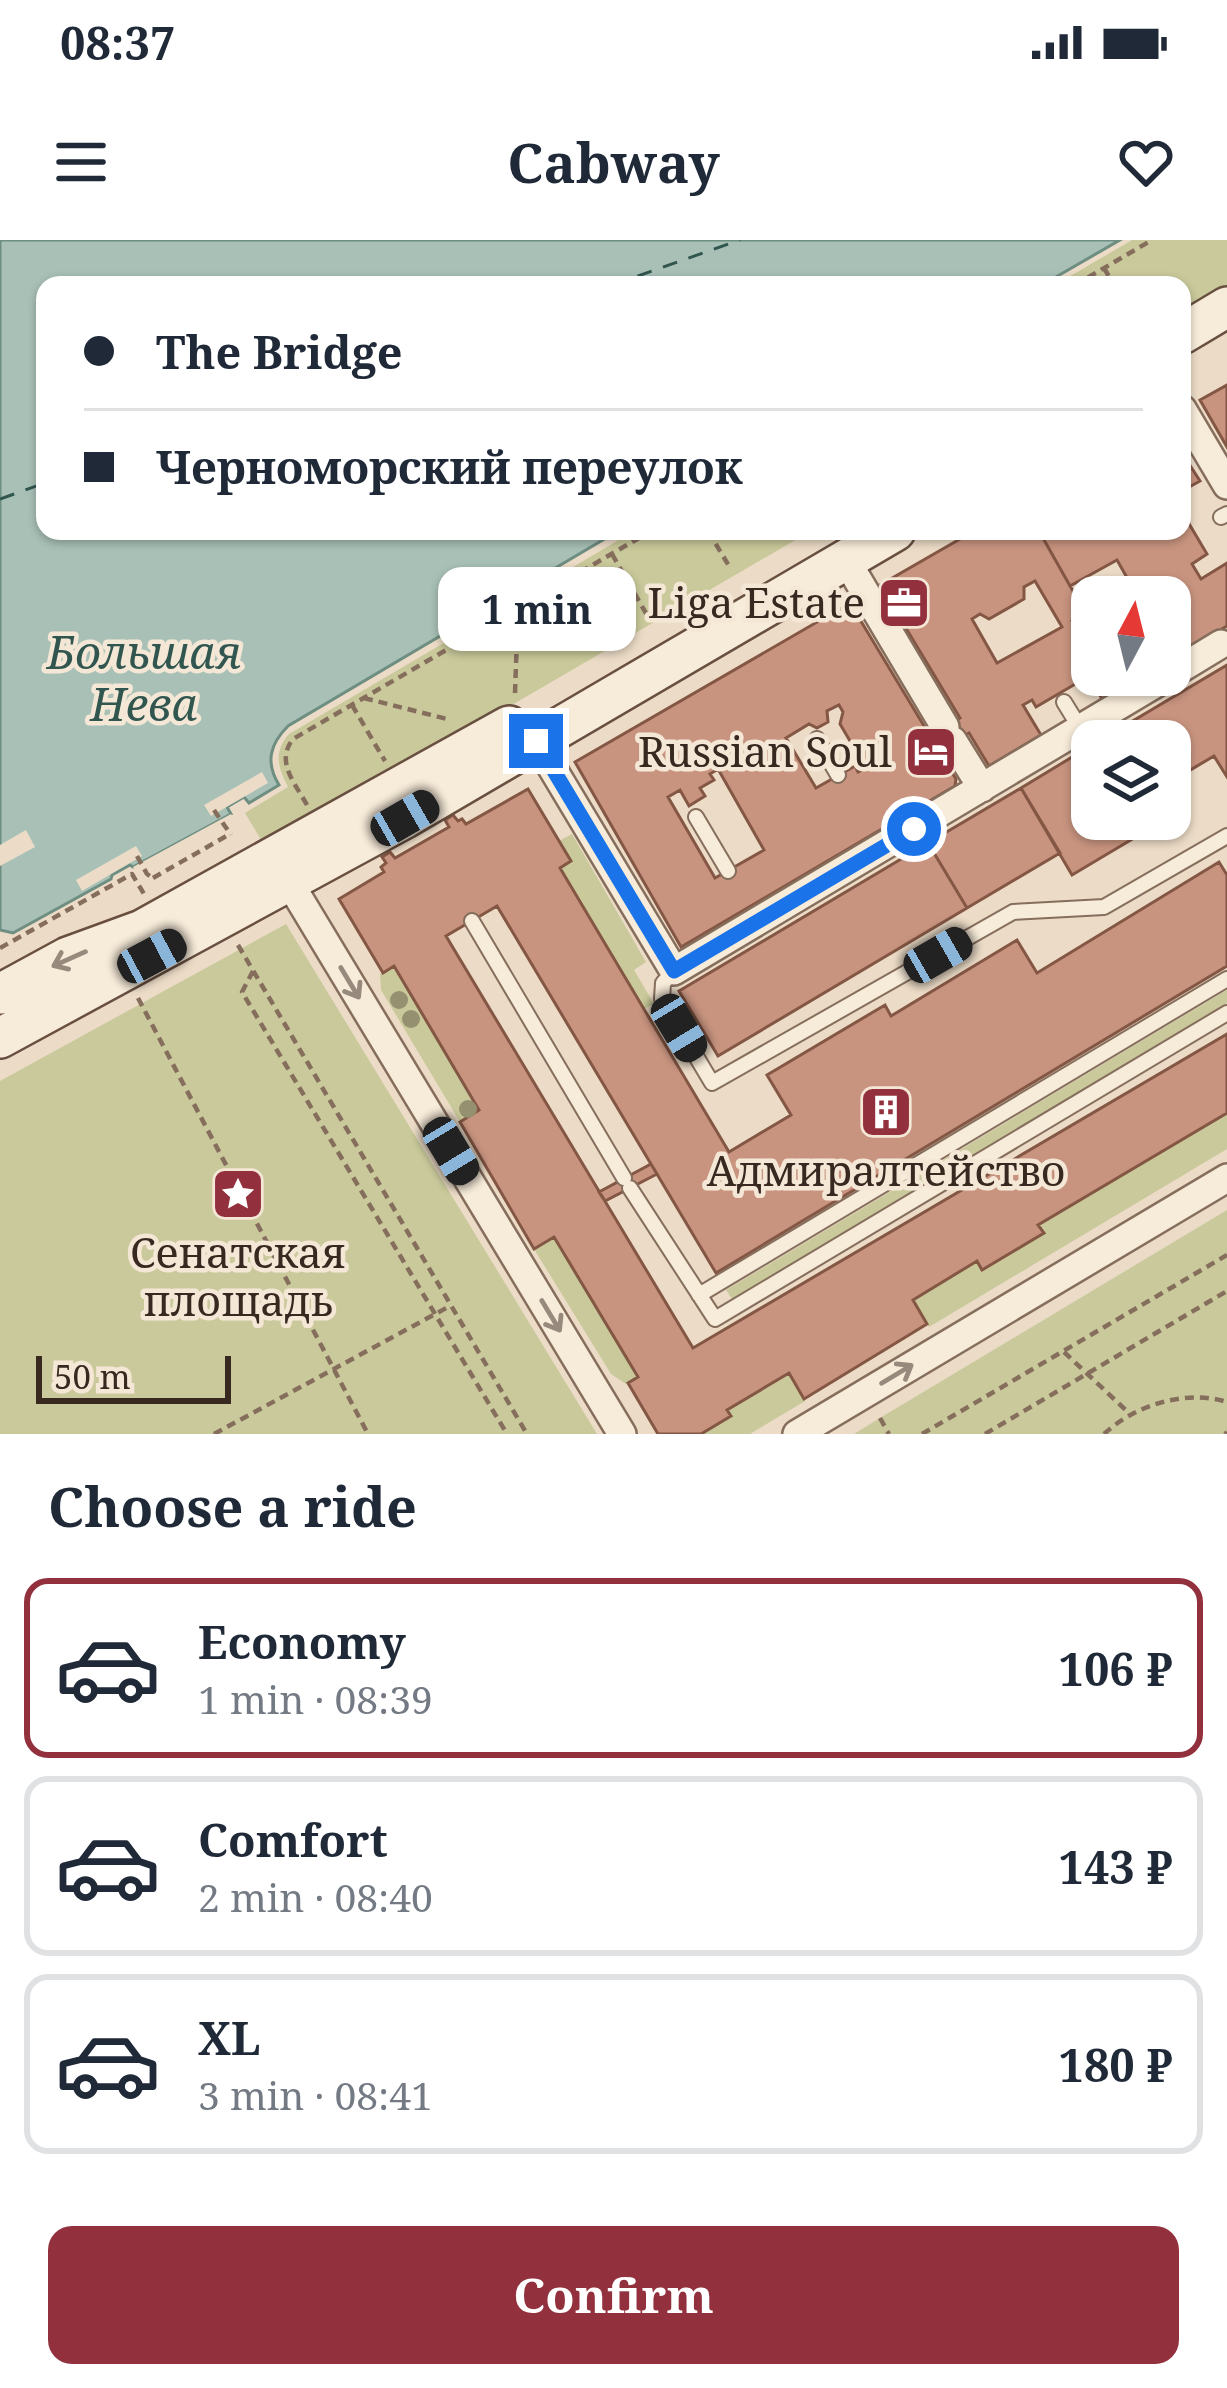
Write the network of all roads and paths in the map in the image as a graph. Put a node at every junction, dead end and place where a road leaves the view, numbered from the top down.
1 (1152, 240) edge
2 (1104, 268) junction
3 (1090, 276) edge
4 (1109, 276) edge
5 (1227, 307) edge
6 (1191, 329) edge
7 (1227, 336) edge
8 (1191, 357) edge
9 (1191, 424) edge
10 (1227, 485) edge
11 (636, 540) edge
12 (713, 540) edge
13 (846, 545) edge
14 (612, 554) junction
15 (729, 566) dead end
16 (518, 609) junction
17 (647, 615) dead end
18 (1221, 644) dead end
19 (1191, 662) edge
20 (514, 692) dead end
21 (1135, 696) edge
22 (364, 698) junction
23 (1064, 702) dead end
24 (352, 705) junction
25 (1076, 720) edge
26 (1094, 720) edge
27 (462, 723) dead end
28 (817, 739) dead end
29 (536, 741) junction
30 (1071, 741) edge
31 (388, 766) dead end
32 (838, 775) dead end
33 (982, 788) junction
34 (214, 810) dead end
35 (310, 811) dead end
36 (696, 817) dead end
37 (230, 834) junction
38 (1226, 840) edge
39 (236, 842) dead end
40 (137, 856) dead end
41 (728, 871) dead end
42 (150, 876) junction
43 (289, 882) junction
44 (161, 885) dead end
45 (151, 908) dead end
46 (472, 921) dead end
47 (235, 940) dead end
48 (2, 944) edge
49 (253, 971) junction
50 (674, 971) junction
51 (1227, 979) edge
52 (136, 993) dead end
53 (0, 994) edge
54 (1227, 1013) edge
55 (0, 1038) edge
56 (1227, 1178) edge
57 (1227, 1255) edge
58 (1227, 1291) edge
59 (699, 1295) junction
60 (450, 1306) junction
61 (435, 1314) junction
62 (1063, 1351) junction
63 (333, 1371) junction
64 (1087, 1373) junction
65 (1227, 1402) edge
66 (1130, 1414) junction
67 (880, 1418) dead end
68 (226, 1428) junction
69 (214, 1434) edge
70 (233, 1434) edge
71 (368, 1434) edge
72 (507, 1434) edge
73 (527, 1434) edge
74 (622, 1434) edge
75 (797, 1434) edge
76 (889, 1434) edge
77 (922, 1434) edge
78 (985, 1434) edge
79 (1104, 1434) edge

1 - 2 path
2 - 3 path
2 - 4 path
5 - 6 main road
7 - 8 main road
9 - 10 street
11 - 14 path
12 - 15 path
13 - 29 main road
13 - 33 street
13 -> 53 main road
14 - 16 path
14 - 17 path
16 - 20 path
16 - 22 path
18 - 19 street
21 - 26 street
22 - 24 path
22 - 27 path
23 - 25 lane
24 - 31 path
24 - 35 path
28 - 32 lane
29 - 43 main road
29 - 50 street
30 - 33 street
33 - 50 street
34 - 37 path
36 - 41 lane
37 - 39 path
37 - 42 path
38 - 50 lane
40 - 42 path
42 - 44 path
43 - 55 main road
43 -> 74 street
45 - 48 path
46 - 59 lane
47 - 49 path
49 - 60 path
49 - 61 path
51 - 59 lane
52 - 63 path
54 - 59 lane
75 -> 56 street
57 - 62 path
58 - 64 path
60 - 61 path
60 - 73 path
61 - 63 path
61 - 72 path
62 - 64 path
62 - 77 path
63 - 68 path
63 - 71 path
64 - 66 path
64 - 78 path
65 - 66 path
66 - 79 path
67 - 76 path
68 - 69 path
68 - 70 path

